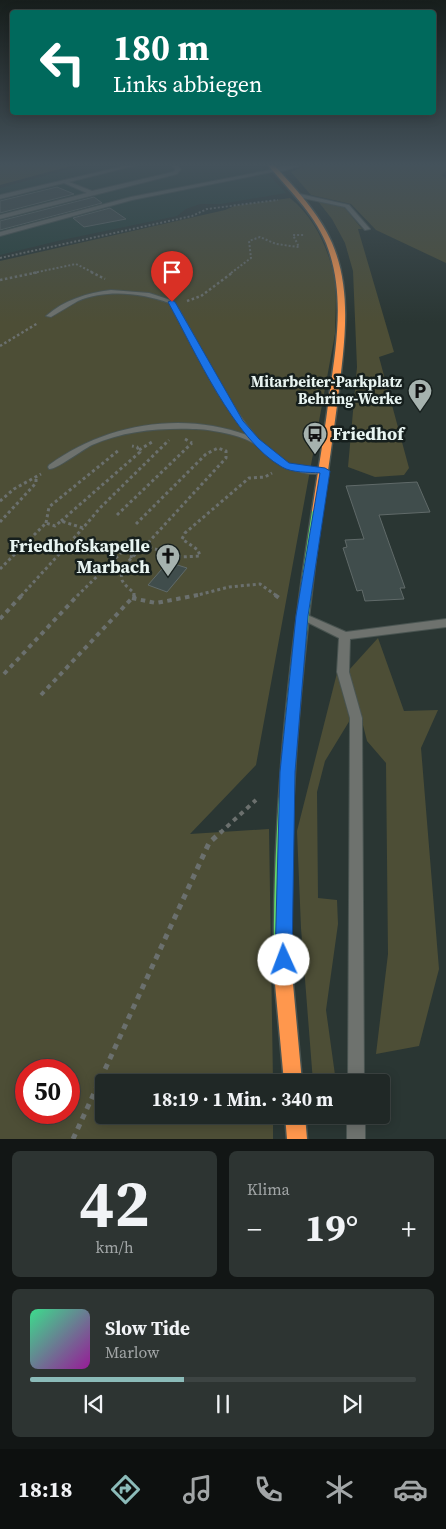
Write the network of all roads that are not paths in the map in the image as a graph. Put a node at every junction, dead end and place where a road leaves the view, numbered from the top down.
1 (63, 217) edge
2 (314, 217) edge
3 (357, 217) edge
4 (367, 229) dead end
5 (0, 234) edge
6 (49, 316) road end
7 (256, 441) junction
8 (52, 467) road end
9 (325, 471) junction
10 (302, 616) junction
11 (446, 623) edge
12 (345, 636) junction
13 (292, 1074) edge
14 (356, 1074) edge
15 (296, 1124) edge
16 (356, 1124) edge
17 (297, 1139) edge
18 (356, 1139) edge

1 - 5 lane
2 - 9 main road
3 - 4 lane
6 - 7 lane
7 - 8 lane
7 - 9 lane
9 - 10 main road
10 - 12 lane
10 - 13 main road
11 - 12 lane
12 - 14 lane
15 - 17 main road
16 - 18 lane

